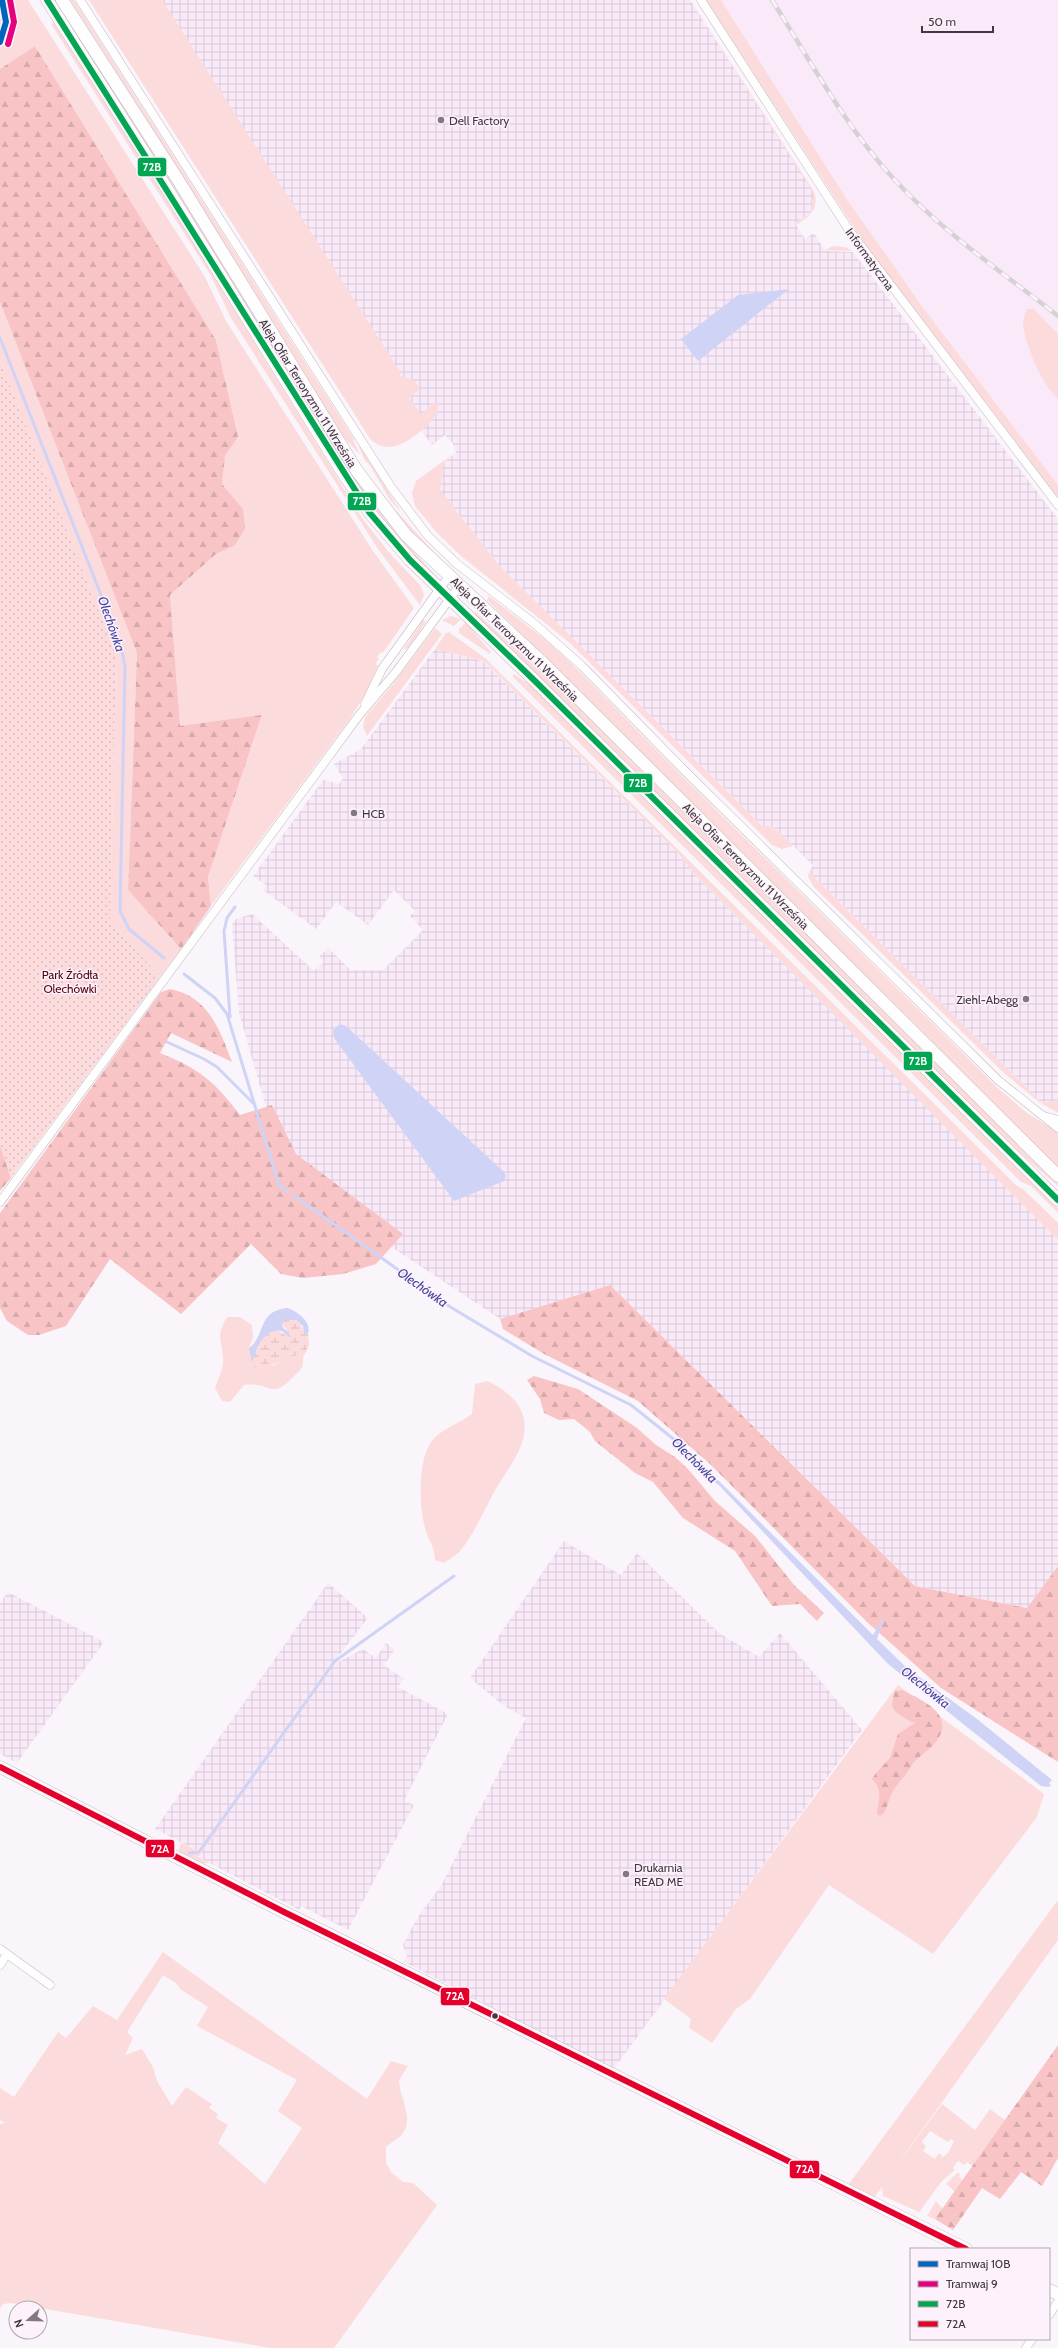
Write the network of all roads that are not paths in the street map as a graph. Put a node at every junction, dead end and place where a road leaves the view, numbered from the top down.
1 (47, 0) edge
2 (62, 0) edge
3 (80, 0) edge
4 (701, 0) edge
5 (1058, 505) edge
6 (449, 576) junction
7 (460, 585) junction
8 (439, 589) junction
9 (449, 599) junction
10 (360, 714) junction
11 (1042, 1115) junction
12 (1058, 1120) edge
13 (1058, 1128) edge
14 (1058, 1176) edge
15 (1058, 1200) edge
16 (0, 1202) edge
17 (0, 1767) edge
18 (3, 1952) edge
19 (0, 1964) edge
20 (50, 1985) dead end
21 (964, 2248) edge
22 (1058, 2302) edge
23 (1050, 2314) edge

1 - 8 street, Aleja Ofiar Terroryzmu 11 Września
2 - 6 street, Aleja Ofiar Terroryzmu 11 Września
3 - 11 street
4 - 5 street, Informatyczna
6 - 7 street, Aleja Ofiar Terroryzmu 11 Września
6 - 8 street
7 - 9 street
7 - 14 street, Aleja Ofiar Terroryzmu 11 Września
8 - 9 street, Aleja Ofiar Terroryzmu 11 Września
8 - 10 street
9 - 10 street
9 - 15 street, Aleja Ofiar Terroryzmu 11 Września
10 - 16 street
11 - 12 street
11 - 13 street
17 - 21 street
18 - 19 street
18 - 20 street
22 - 23 street

